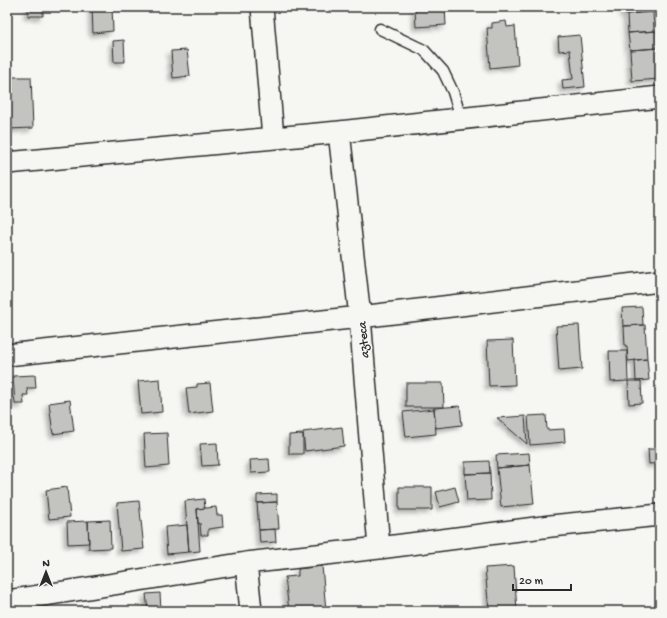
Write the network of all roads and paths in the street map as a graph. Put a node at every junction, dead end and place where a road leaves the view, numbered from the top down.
1 (262, 7) edge
2 (380, 29) dead end
3 (660, 97) edge
4 (461, 118) junction
5 (339, 132) junction
6 (273, 138) junction
7 (7, 163) edge
8 (660, 281) edge
9 (360, 317) junction
10 (7, 355) edge
11 (660, 515) edge
12 (379, 548) junction
13 (246, 563) junction
14 (21, 603) edge
15 (252, 611) edge

1 - 6 street
2 - 4 lane
3 - 4 street
4 - 5 street
5 - 6 street
5 - 9 street, azteca
6 - 7 street
8 - 9 street
9 - 10 street
9 - 12 street, azteca
11 - 12 street
12 - 13 street
13 - 14 street
13 - 15 street

